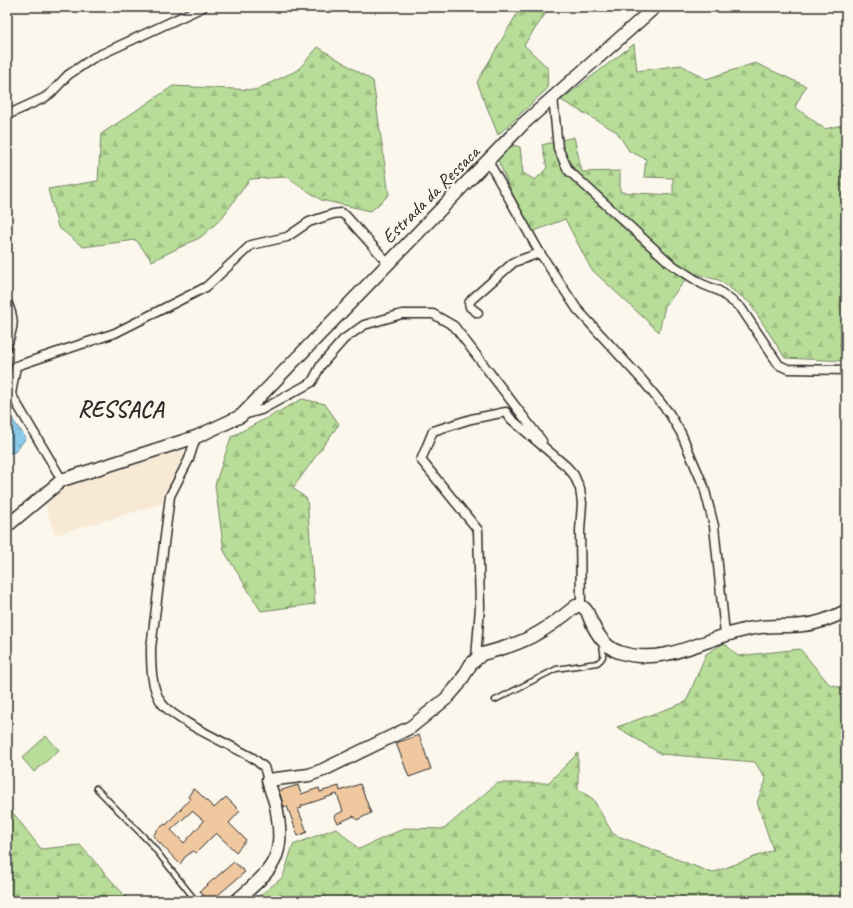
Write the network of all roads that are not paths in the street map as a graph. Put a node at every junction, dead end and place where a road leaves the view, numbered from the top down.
1 (203, 7) edge
2 (654, 7) edge
3 (553, 97) junction
4 (7, 114) edge
5 (488, 161) junction
6 (540, 253) junction
7 (388, 263) junction
8 (7, 302) edge
9 (478, 314) dead end
10 (7, 346) edge
11 (846, 370) edge
12 (9, 393) edge
13 (241, 416) junction
14 (196, 437) junction
15 (548, 449) junction
16 (62, 480) junction
17 (7, 526) edge
18 (581, 606) junction
19 (846, 611) edge
20 (725, 634) junction
21 (601, 638) junction
22 (476, 658) junction
23 (495, 700) dead end
24 (268, 780) junction
25 (96, 788) dead end
26 (196, 901) edge
27 (236, 901) edge

1 - 4 street
2 - 3 street, Estrada da Ressaca
3 - 5 street, Estrada da Ressaca
3 - 11 street
5 - 6 street
5 - 7 street, Estrada da Ressaca
6 - 9 street
6 - 20 street
7 - 12 street
7 - 13 street, Estrada da Ressaca
8 - 10 street
12 - 16 street
13 - 14 street
13 - 15 street
14 - 16 street
14 - 24 street
15 - 18 street
15 - 22 street
16 - 17 street
18 - 21 street
18 - 22 street
19 - 20 street
20 - 21 street
21 - 23 lane
22 - 24 street
24 - 27 street
25 - 26 lane

